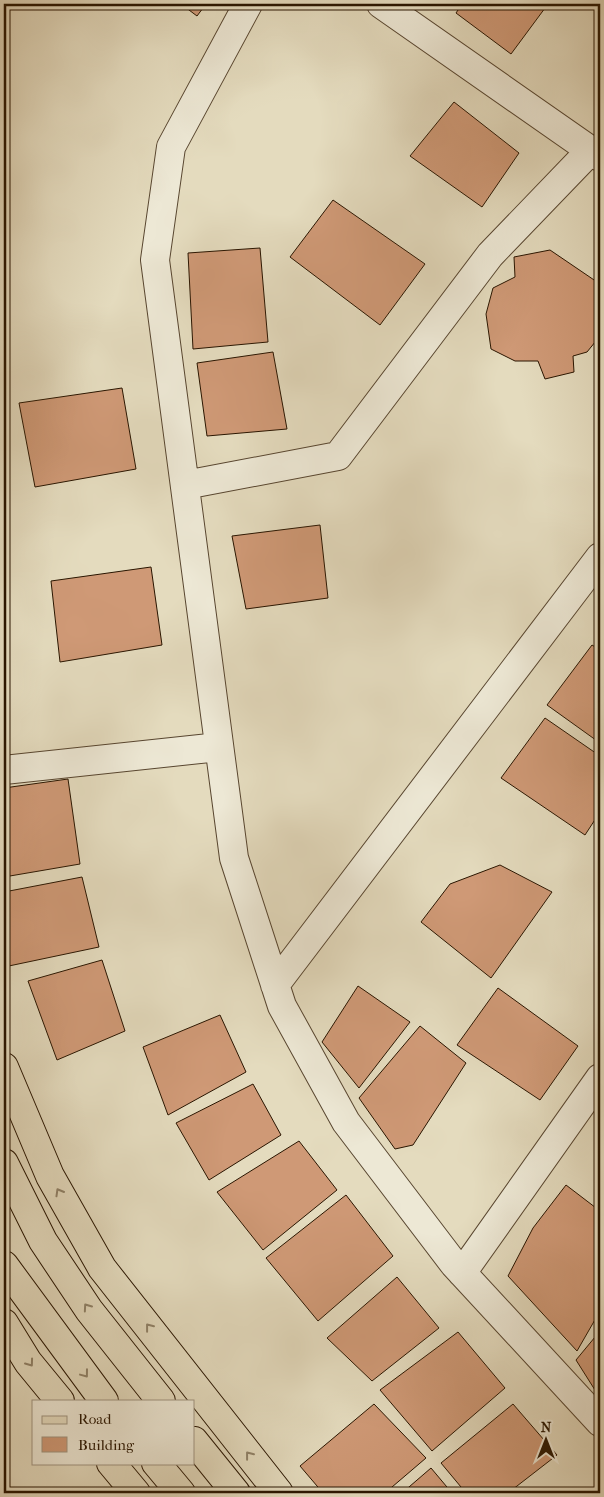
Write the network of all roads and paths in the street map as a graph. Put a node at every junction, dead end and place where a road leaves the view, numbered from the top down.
1 (248, 4) edge
2 (381, 4) edge
3 (596, 154) edge
4 (185, 485) junction
5 (600, 557) edge
6 (219, 747) junction
7 (4, 770) edge
8 (275, 985) junction
9 (4, 1067) edge
10 (600, 1078) edge
11 (4, 1163) edge
12 (4, 1265) edge
13 (462, 1273) junction
14 (4, 1322) edge
15 (59, 1400) edge
16 (103, 1400) edge
17 (159, 1400) edge
18 (600, 1422) edge
19 (195, 1442) edge
20 (113, 1464) edge
21 (157, 1464) edge
22 (136, 1493) edge
23 (181, 1493) edge
24 (236, 1493) edge
25 (280, 1493) edge

1 - 4 street
2 - 3 street
3 - 4 street
4 - 6 street
5 - 8 street
6 - 7 street
6 - 8 street
8 - 13 street
25 -> 9 main road
10 - 13 street
17 -> 11 main road
12 -> 16 main road
13 - 18 street
14 -> 15 main road
19 - 24 main road
20 - 22 main road
21 - 23 main road

